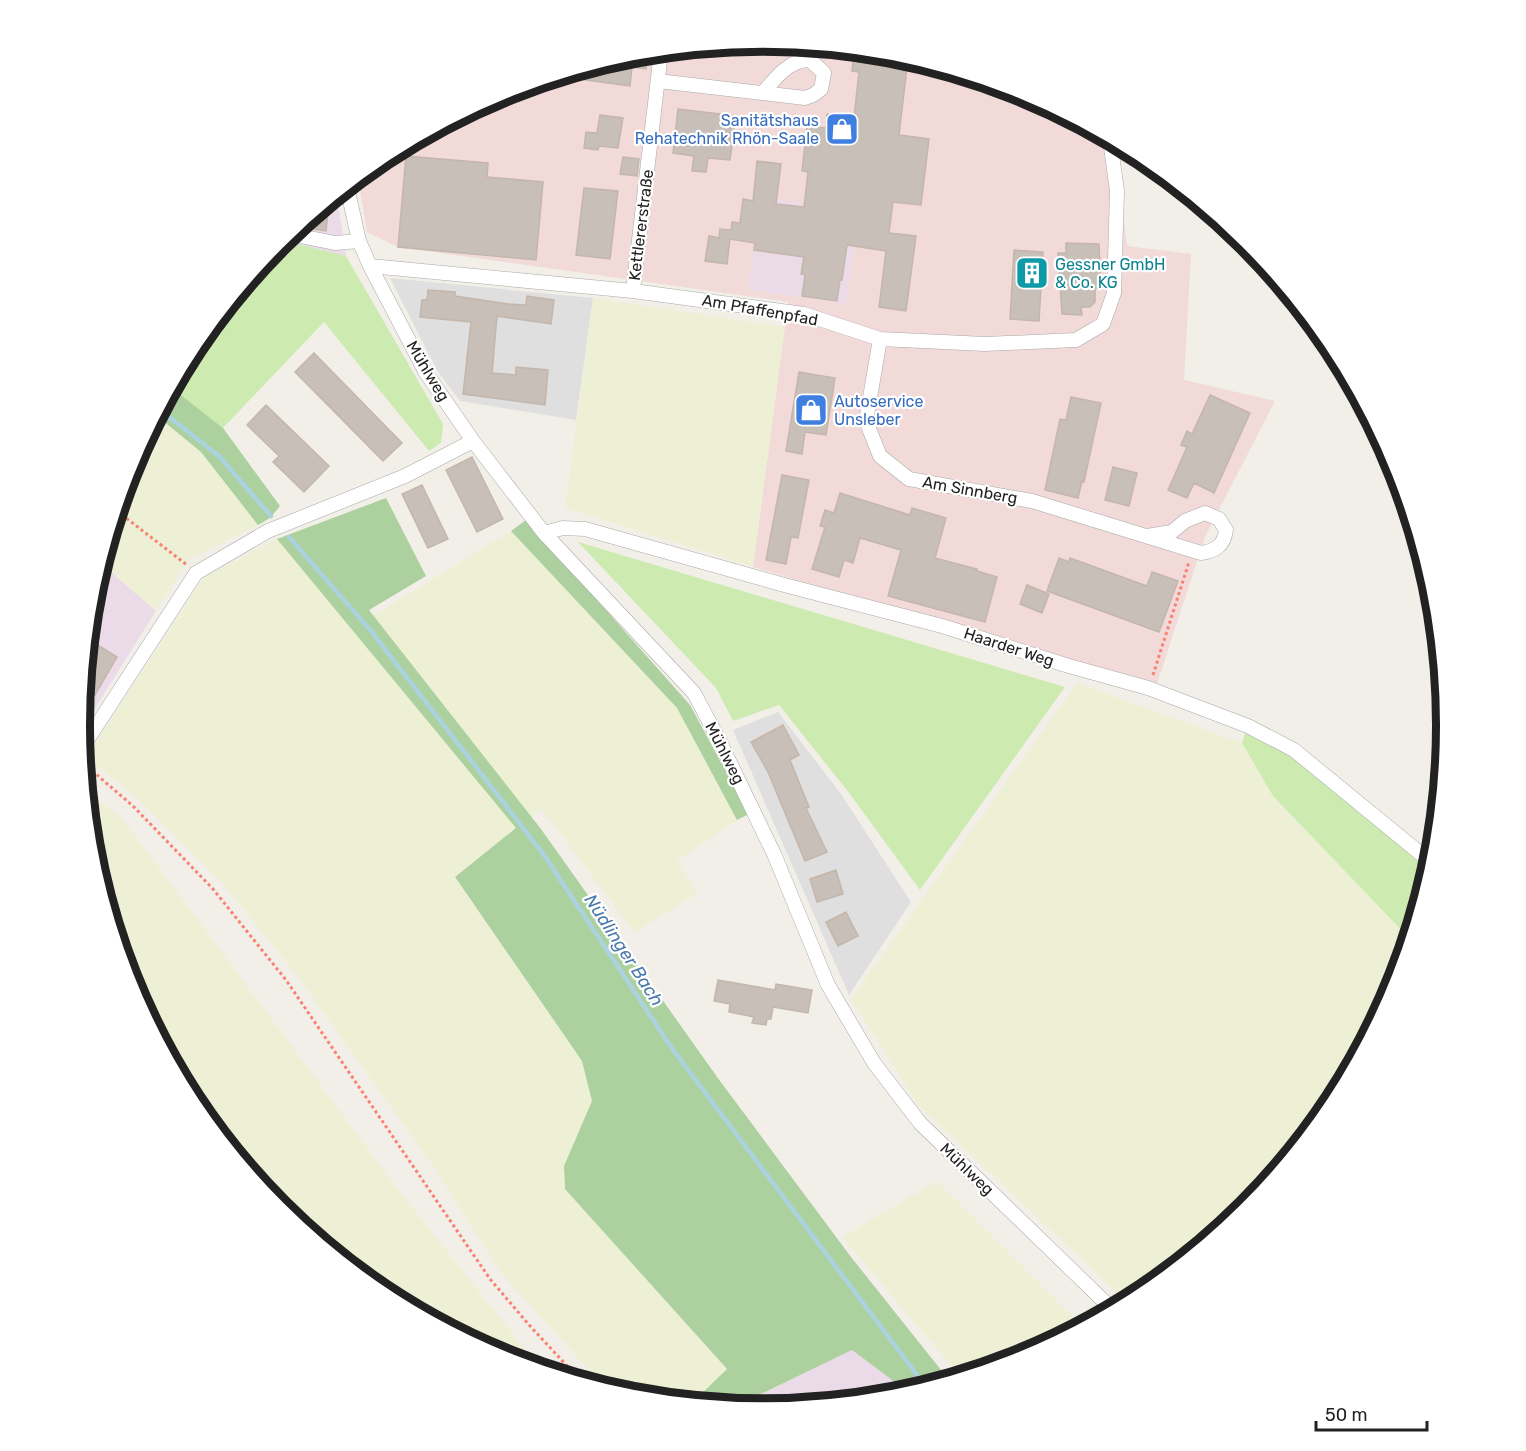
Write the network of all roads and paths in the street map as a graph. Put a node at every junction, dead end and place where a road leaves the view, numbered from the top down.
1 (660, 60) edge
2 (658, 81) junction
3 (763, 93) dead end
4 (1111, 150) edge
5 (349, 195) edge
6 (302, 236) edge
7 (360, 241) junction
8 (370, 266) junction
9 (633, 291) junction
10 (880, 339) junction
11 (473, 441) junction
12 (124, 516) edge
13 (544, 533) junction
14 (1147, 536) junction
15 (1192, 551) junction
16 (196, 573) junction
17 (1149, 688) junction
18 (90, 735) edge
19 (91, 770) edge
20 (1423, 856) edge
21 (1106, 1304) edge
22 (571, 1371) edge

1 - 2 street, Kettlererstraße
2 - 3 street
2 - 9 street, Kettlererstraße
4 - 10 street, Am Pfaffenpfad
5 - 7 street, Mühlweg
6 - 7 street
7 - 8 street, Mühlweg
8 - 9 street, Am Pfaffenpfad
8 - 11 street, Mühlweg
9 - 10 street, Am Pfaffenpfad
10 - 14 street, Am Sinnberg
11 - 13 street, Mühlweg
11 - 16 street
12 - 16 path
13 - 17 street, Haarder Weg
13 - 21 street, Mühlweg
14 - 15 street, Am Sinnberg
14 - 15 street, Am Sinnberg
15 - 17 path
16 - 18 street
17 - 20 street, Haarder Weg
19 - 22 path

